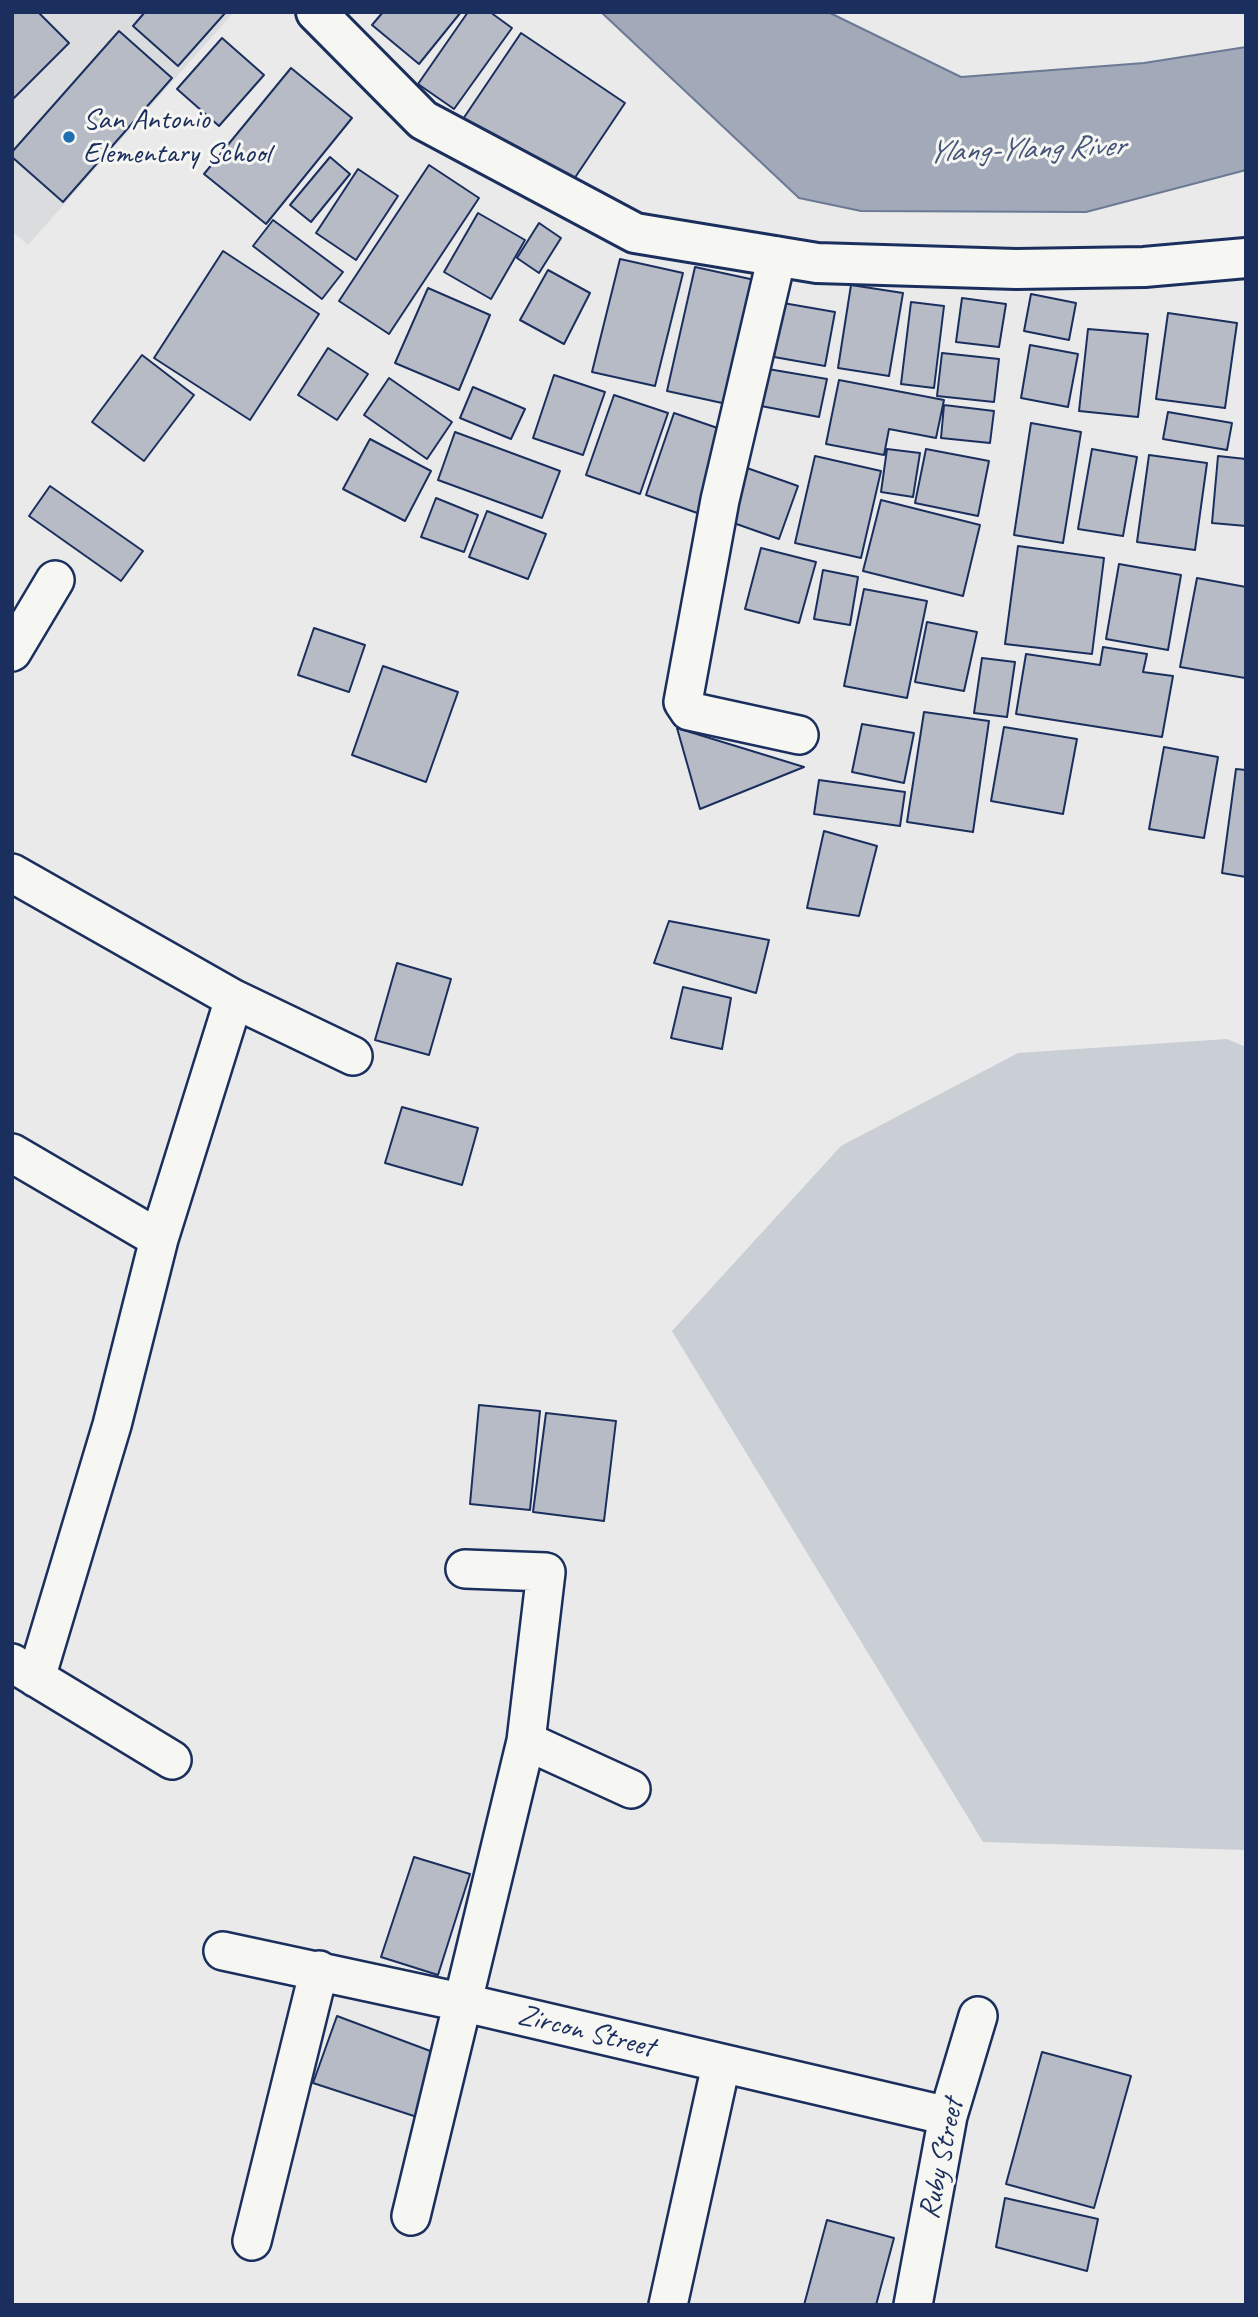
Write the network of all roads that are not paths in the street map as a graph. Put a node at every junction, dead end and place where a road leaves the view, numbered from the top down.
1 (316, 12) edge
2 (777, 257) junction
3 (1246, 258) edge
4 (55, 580) dead end
5 (14, 646) edge
6 (799, 735) dead end
7 (12, 873) edge
8 (234, 999) junction
9 (353, 1056) dead end
10 (12, 1153) edge
11 (159, 1239) junction
12 (465, 1569) dead end
13 (24, 1671) edge
14 (526, 1741) junction
15 (172, 1760) dead end
16 (631, 1789) dead end
17 (223, 1951) dead end
18 (319, 1970) junction
19 (465, 2003) junction
20 (978, 2016) dead end
21 (721, 2065) junction
22 (948, 2116) junction
23 (411, 2216) dead end
24 (252, 2241) dead end
25 (668, 2305) edge
26 (913, 2305) edge

1 - 2 street
2 - 3 street
2 - 6 street
4 - 5 street
7 - 8 street
8 - 9 street
8 - 11 street
10 - 11 street
11 - 13 street
12 - 14 street
13 - 15 street
14 - 16 street
14 - 19 street
17 - 18 street, Zircon Street
18 - 19 street, Zircon Street
18 - 24 street
19 - 21 street, Zircon Street
19 - 23 street
20 - 22 street, Ruby Street
21 - 22 street, Zircon Street
21 - 25 street
22 - 26 street, Ruby Street

